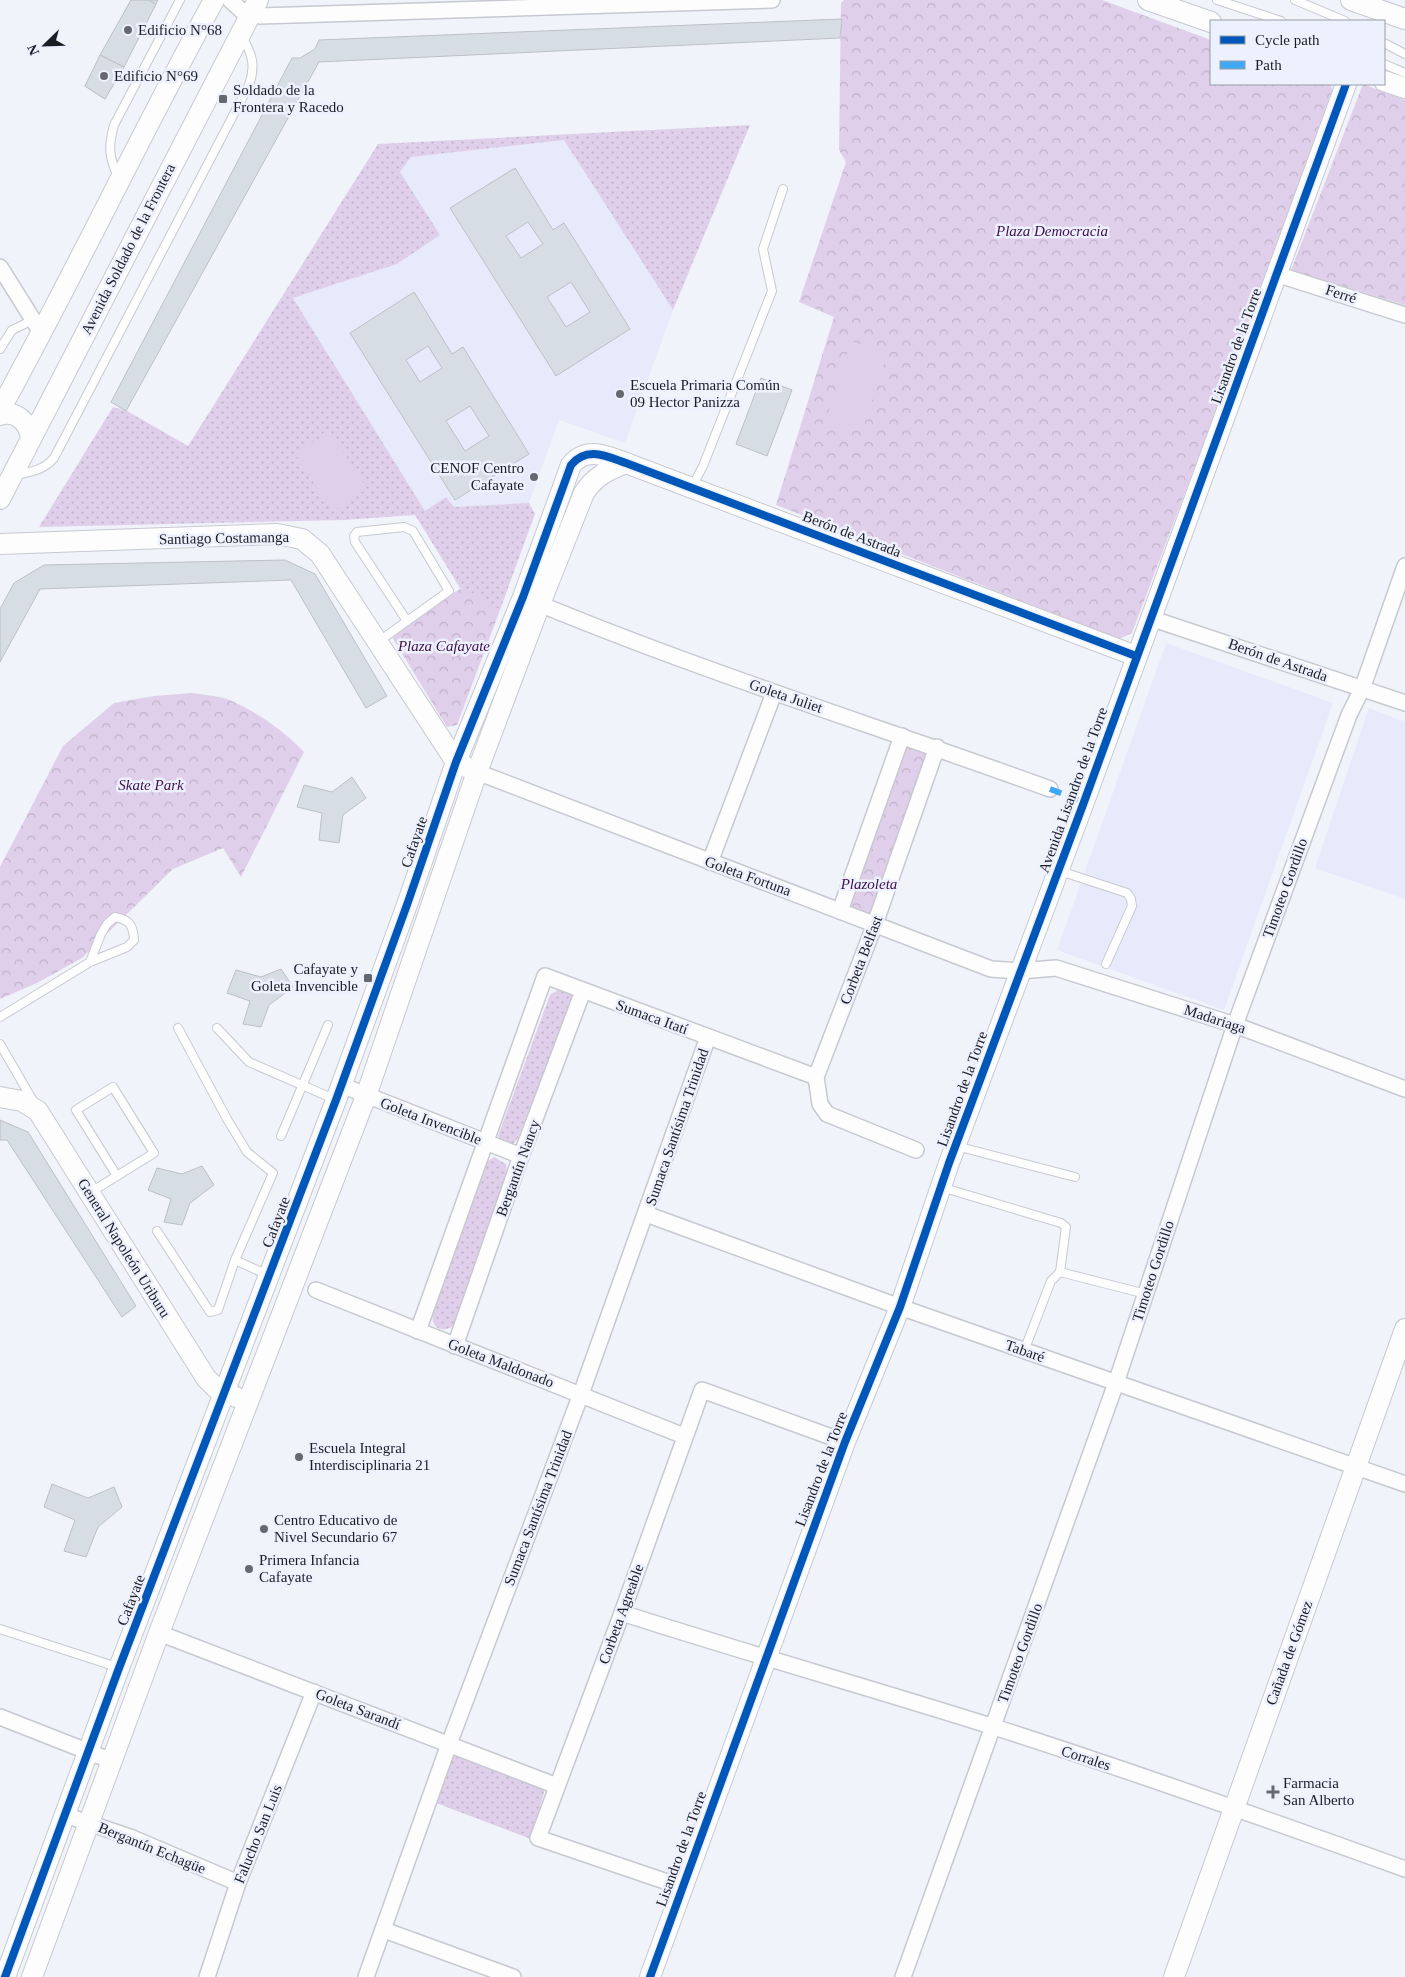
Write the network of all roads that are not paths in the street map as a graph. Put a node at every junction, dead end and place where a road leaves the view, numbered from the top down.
1 (180, 0) edge
2 (214, 0) edge
3 (230, 0) edge
4 (772, 0) edge
5 (1148, 0) edge
6 (1217, 0) edge
7 (1295, 0) edge
8 (1351, 0) edge
9 (653, 2) edge
10 (457, 5) edge
11 (254, 7) edge
12 (1373, 10) edge
13 (1405, 19) edge
14 (1278, 20) edge
15 (1343, 20) edge
16 (1210, 22) edge
17 (241, 34) junction
18 (1385, 44) edge
19 (1405, 54) edge
20 (1385, 64) edge
21 (1405, 73) edge
22 (1385, 81) edge
23 (1346, 85) edge
24 (1405, 88) edge
25 (119, 180) junction
26 (783, 189) dead end
27 (0, 267) edge
28 (1276, 274) junction
29 (1405, 315) edge
30 (38, 327) junction
31 (0, 349) edge
32 (0, 410) edge
33 (0, 415) edge
34 (31, 437) junction
35 (626, 463) junction
36 (566, 475) joint
37 (11, 476) junction
38 (691, 488) junction
39 (0, 499) edge
40 (0, 544) edge
41 (1405, 566) edge
42 (531, 600) junction
43 (1150, 618) junction
44 (407, 621) junction
45 (378, 642) junction
46 (1136, 656) junction
47 (1362, 689) junction
48 (774, 693) junction
49 (1405, 703) edge
50 (902, 736) junction
51 (937, 747) junction
52 (456, 762) junction
53 (477, 772) junction
54 (1050, 789) dead end
55 (710, 862) junction
56 (1059, 870) junction
57 (840, 911) junction
58 (875, 924) junction
59 (90, 962) junction
60 (1106, 964) dead end
61 (1020, 971) junction
62 (583, 991) junction
63 (0, 1017) edge
64 (328, 1026) dead end
65 (1235, 1026) junction
66 (178, 1028) dead end
67 (217, 1028) dead end
68 (708, 1038) junction
69 (0, 1044) edge
70 (816, 1077) junction
71 (303, 1084) junction
72 (1405, 1089) edge
73 (339, 1093) junction
74 (366, 1096) junction
75 (0, 1097) edge
76 (38, 1110) junction
77 (281, 1136) dead end
78 (486, 1142) junction
79 (956, 1146) junction
80 (916, 1150) dead end
81 (521, 1156) junction
82 (117, 1176) junction
83 (1075, 1176) dead end
84 (941, 1187) junction
85 (90, 1193) junction
86 (646, 1214) junction
87 (157, 1231) dead end
88 (235, 1260) junction
89 (1060, 1272) junction
90 (270, 1276) junction
91 (316, 1290) dead end
92 (1146, 1294) junction
93 (900, 1307) junction
94 (1405, 1329) edge
95 (418, 1331) junction
96 (455, 1346) junction
97 (1024, 1351) junction
98 (1116, 1383) junction
99 (225, 1393) junction
100 (581, 1394) junction
101 (249, 1402) junction
102 (684, 1436) junction
103 (844, 1442) junction
104 (1356, 1467) junction
105 (1405, 1484) edge
106 (622, 1613) junction
107 (0, 1629) edge
108 (159, 1633) junction
109 (764, 1659) junction
110 (119, 1668) junction
111 (314, 1692) junction
112 (0, 1717) edge
113 (994, 1727) junction
114 (449, 1744) junction
115 (88, 1752) junction
116 (112, 1761) junction
117 (557, 1786) junction
118 (1234, 1807) junction
119 (66, 1815) junction
120 (90, 1824) junction
121 (1405, 1869) edge
122 (238, 1883) junction
123 (682, 1887) junction
124 (384, 1930) junction
125 (5, 1977) edge
126 (32, 1977) edge
127 (206, 1977) edge
128 (366, 1977) edge
129 (513, 1977) edge
130 (650, 1977) edge
131 (903, 1977) edge
132 (1174, 1977) edge

1 - 25 lane
2 - 25 street
3 - 11 street
4 - 9 street
5 - 16 street
6 - 14 lane
7 - 15 lane
8 - 12 street
9 - 10 street
10 - 11 street
11 - 17 street, Avenida Soldado de la Frontera
12 - 13 street
17 - 34 street, Avenida Soldado de la Frontera
17 - 37 lane
18 - 19 lane
20 - 21 lane
22 - 24 street
23 - 28 street, Lisandro de la Torre
25 - 30 street
26 - 38 lane
27 - 30 street
28 - 29 street, Ferré
28 - 43 street, Lisandro de la Torre
30 - 31 lane
30 - 32 street
33 - 34 street
34 - 37 street, Avenida Soldado de la Frontera
35 - 36 street, Berón de Astrada
35 - 38 street, Berón de Astrada
35 - 42 street, Cafayate
36 - 42 street, Cafayate
37 - 39 street, Avenida Soldado de la Frontera
38 - 46 street, Berón de Astrada
40 - 45 street, Santiago Costamanga
41 - 47 street, Timoteo Gordillo
42 - 48 street, Goleta Juliet
42 - 52 street, Cafayate
42 - 53 street, Cafayate
43 - 46 street, Avenida Lisandro de la Torre
43 - 47 street, Berón de Astrada
44 - 44 lane
44 - 45 lane
45 - 52 street, Santiago Costamanga
46 - 56 street, Avenida Lisandro de la Torre
47 - 49 street, Berón de Astrada
47 - 65 street, Timoteo Gordillo
48 - 50 street, Goleta Juliet
48 - 55 street
50 - 51 street, Goleta Juliet
50 - 57 street
51 - 54 street, Goleta Juliet
51 - 58 street, Corbeta Belfast
52 - 53 street
52 - 73 street, Cafayate
53 - 55 street, Goleta Fortuna
53 - 74 street, Cafayate
55 - 57 street, Goleta Fortuna
56 - 60 lane
56 - 61 street, Avenida Lisandro de la Torre
57 - 58 street, Goleta Fortuna
58 - 61 street, Goleta Fortuna
58 - 70 street, Corbeta Belfast
59 - 59 lane
59 - 63 lane
61 - 65 street, Madariaga
61 - 79 street, Lisandro de la Torre
62 - 68 street, Sumaca Itatí
62 - 78 street, Sumaca Itatí
62 - 81 street, Bergantín Nancy
64 - 71 lane
65 - 72 street, Madariaga
65 - 92 street, Timoteo Gordillo
66 - 88 lane
67 - 71 lane
68 - 70 street, Sumaca Itatí
68 - 86 street, Sumaca Santísima Trinidad
69 - 76 lane
70 - 80 street, Corbeta Belfast
71 - 73 lane
71 - 77 lane
73 - 74 street, Goleta Invencible
73 - 90 street, Cafayate
74 - 78 street, Goleta Invencible
74 - 101 street, Cafayate
75 - 76 street
76 - 85 street, General Napoleón Uriburu
78 - 81 street, Goleta Invencible
78 - 95 street
79 - 83 lane
79 - 84 street, Lisandro de la Torre
81 - 96 street, Bergantín Nancy
82 - 82 lane
82 - 85 lane
84 - 89 lane
84 - 93 street, Lisandro de la Torre
85 - 99 street, General Napoleón Uriburu
86 - 93 street, Tabaré
86 - 100 street, Sumaca Santísima Trinidad
87 - 88 lane
88 - 90 lane
89 - 92 lane
89 - 97 lane
90 - 99 street, Cafayate
91 - 95 street, Goleta Maldonado
92 - 98 street, Timoteo Gordillo
93 - 97 street, Tabaré
93 - 103 street, Lisandro de la Torre
94 - 104 street, Cañada de Gómez
95 - 96 street, Goleta Maldonado
96 - 100 street, Goleta Maldonado
97 - 98 street, Tabaré
98 - 104 street, Tabaré
98 - 113 street, Timoteo Gordillo
99 - 101 street, General Napoleón Uriburu
99 - 110 street, Cafayate
100 - 102 street, Goleta Maldonado
100 - 114 street, Sumaca Santísima Trinidad
101 - 108 street, Cafayate
102 - 103 street, Corbeta Agreable
102 - 106 street, Corbeta Agreable
103 - 109 street, Lisandro de la Torre
104 - 105 street, Tabaré
104 - 118 street, Cañada de Gómez
106 - 109 street, Corrales
106 - 117 street, Corbeta Agreable
107 - 110 lane
108 - 111 street, Goleta Sarandí
108 - 116 street, Cafayate
109 - 113 street, Corrales
109 - 123 street, Lisandro de la Torre
110 - 115 street, Cafayate
111 - 114 street, Goleta Sarandí
111 - 122 street, Falucho San Luis
112 - 115 street
113 - 118 street, Corrales
113 - 131 street, Timoteo Gordillo
114 - 117 street, Goleta Sarandí
114 - 124 street, Sumaca Santísima Trinidad
115 - 116 street
115 - 119 street, Cafayate
116 - 120 street, Cafayate
117 - 123 street, Corbeta Agreable
118 - 121 street, Corrales
118 - 132 street, Cañada de Gómez
119 - 120 street, Bergantín Echagüe
119 - 125 street, Cafayate
120 - 122 street, Bergantín Echagüe
120 - 126 street, Cafayate
122 - 127 street, Falucho San Luis
123 - 130 street, Lisandro de la Torre
124 - 128 street, Sumaca Santísima Trinidad
124 - 129 street

